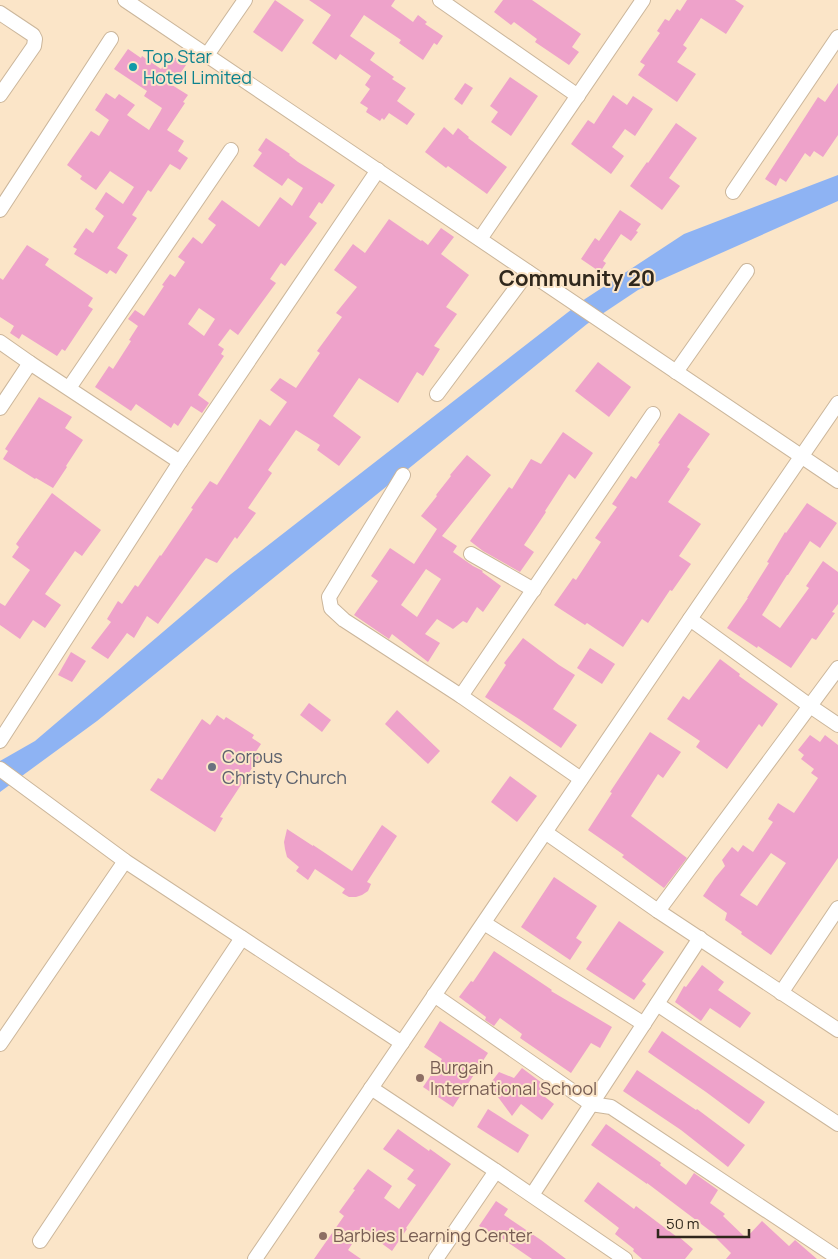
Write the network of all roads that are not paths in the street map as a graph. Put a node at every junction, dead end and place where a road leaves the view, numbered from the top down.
1 (125, 0) edge
2 (244, 0) edge
3 (440, 0) edge
4 (643, 0) edge
5 (0, 13) edge
6 (838, 37) edge
7 (111, 39) dead end
8 (207, 55) junction
9 (0, 94) edge
10 (578, 96) junction
11 (231, 150) dead end
12 (378, 170) junction
13 (733, 192) dead end
14 (0, 210) edge
15 (480, 240) junction
16 (747, 271) dead end
17 (528, 272) junction
18 (0, 342) edge
19 (30, 363) junction
20 (676, 372) junction
21 (69, 388) junction
22 (438, 394) dead end
23 (838, 403) edge
24 (0, 408) edge
25 (653, 414) dead end
26 (801, 456) junction
27 (180, 462) junction
28 (403, 475) dead end
29 (838, 481) edge
30 (471, 554) dead end
31 (534, 590) junction
32 (690, 618) junction
33 (838, 668) edge
34 (461, 696) junction
35 (810, 706) junction
36 (838, 725) edge
37 (0, 741) edge
38 (0, 769) edge
39 (581, 779) junction
40 (545, 832) junction
41 (125, 861) junction
42 (838, 908) edge
43 (658, 911) junction
44 (484, 923) junction
45 (242, 938) junction
46 (700, 938) junction
47 (781, 993) junction
48 (434, 995) junction
49 (657, 1004) junction
50 (644, 1024) junction
51 (838, 1030) edge
52 (402, 1043) junction
53 (0, 1044) edge
54 (371, 1088) junction
55 (592, 1104) junction
56 (838, 1124) edge
57 (496, 1171) junction
58 (532, 1195) junction
59 (40, 1241) dead end
60 (838, 1258) edge
61 (255, 1259) edge
62 (436, 1259) edge
63 (625, 1259) edge

1 - 8 street
2 - 8 street
3 - 10 street
4 - 10 street
5 - 9 street
6 - 13 street
7 - 14 street
8 - 12 street
10 - 15 street
11 - 21 street
12 - 15 street
12 - 27 street
15 - 17 street
16 - 20 street
17 - 20 street
17 - 22 street
18 - 19 street
19 - 21 street
19 - 24 street
20 - 26 street
21 - 27 street
23 - 26 street
25 - 31 street
26 - 29 street
26 - 32 street
27 - 37 street
28 - 34 street
30 - 31 street
31 - 34 street
32 - 35 street
32 - 39 street
33 - 35 street
34 - 39 street
35 - 36 street
35 - 43 street
38 - 41 street
39 - 40 street
40 - 43 street
40 - 44 street
41 - 45 street
41 - 53 street
42 - 47 street
43 - 46 street
44 - 48 street
44 - 50 street
45 - 52 street
45 - 59 street
46 - 47 street
46 - 49 street
47 - 51 street
48 - 52 street
48 - 55 street
49 - 50 street
49 - 56 street
50 - 55 street
52 - 54 street
54 - 57 street
54 - 61 street
55 - 58 street
55 - 60 street
57 - 58 street
57 - 62 street
58 - 63 street

